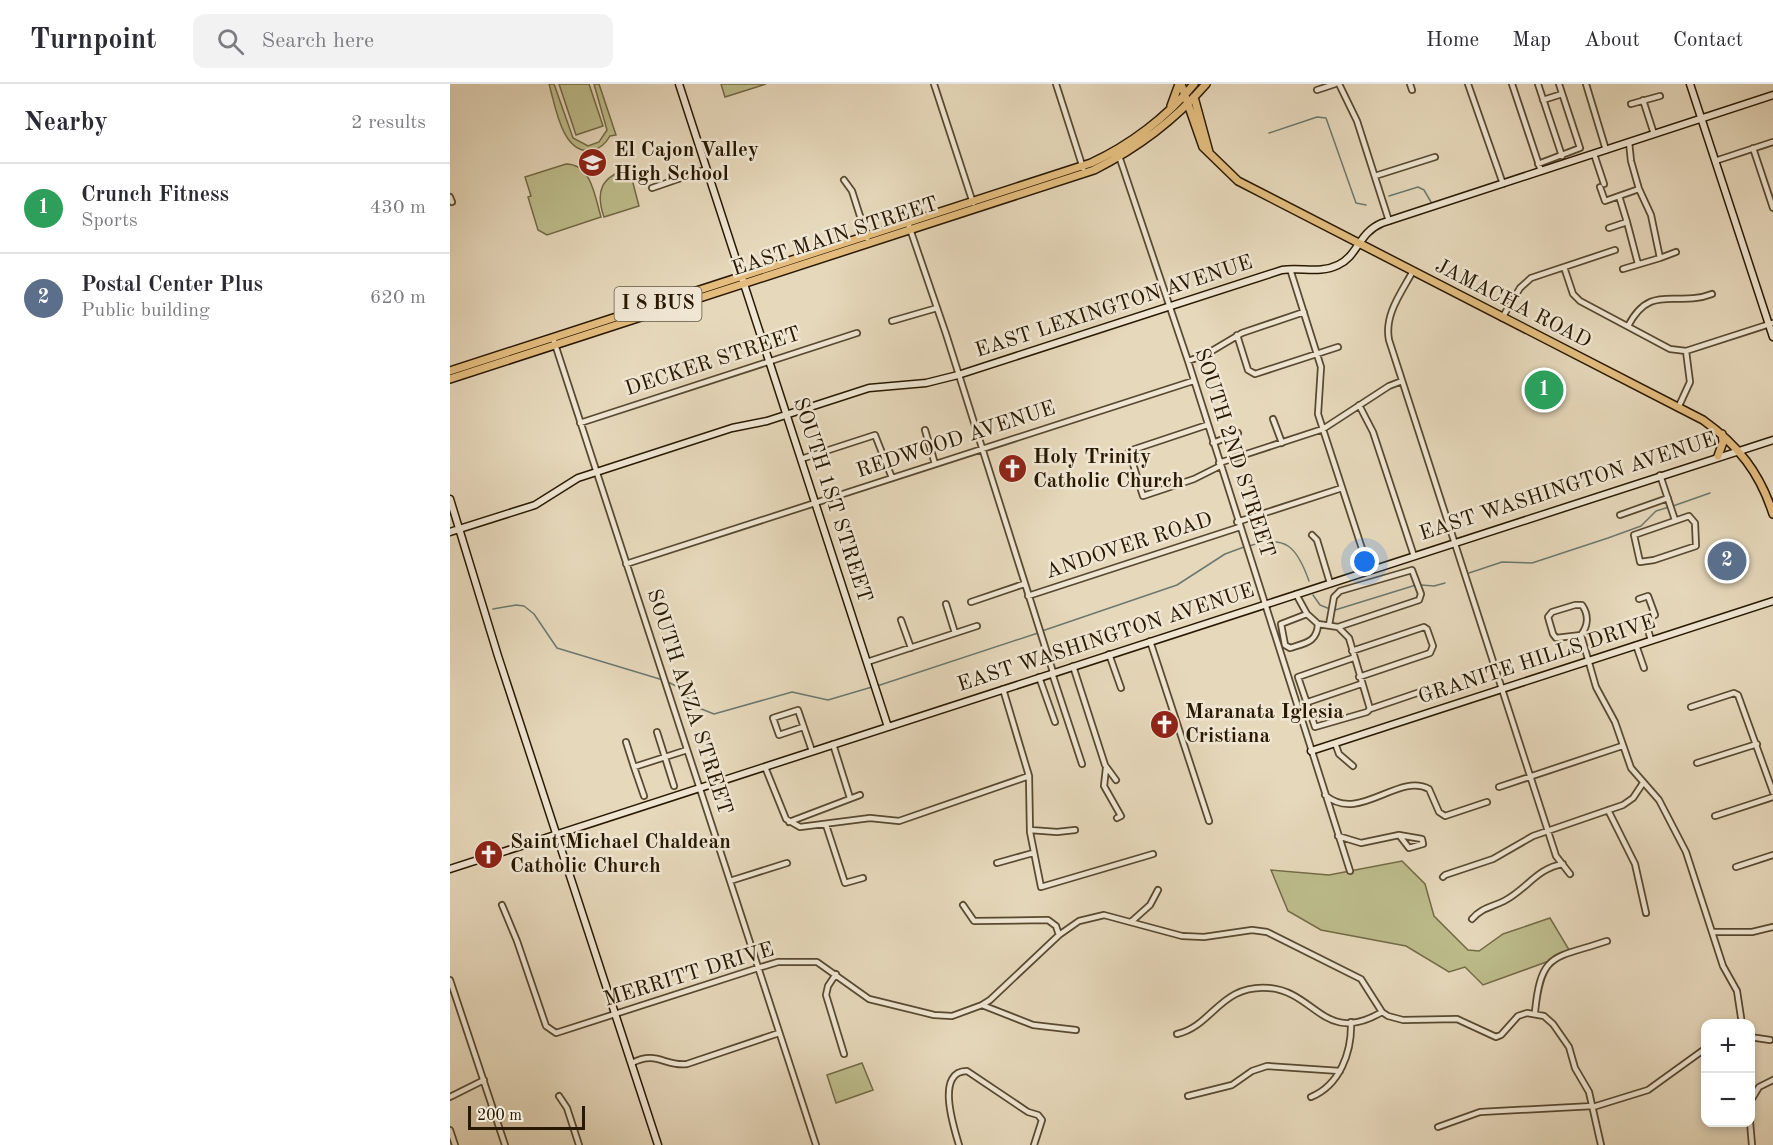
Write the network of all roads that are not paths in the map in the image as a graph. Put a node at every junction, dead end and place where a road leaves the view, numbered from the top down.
1 (679, 84) edge
2 (934, 84) edge
3 (1056, 84) edge
4 (1180, 84) edge
5 (1206, 84) edge
6 (1337, 84) edge
7 (1410, 84) edge
8 (1468, 84) edge
9 (1512, 84) edge
10 (1538, 84) edge
11 (1559, 84) edge
12 (1586, 84) edge
13 (1690, 84) edge
14 (1192, 85) edge
15 (1317, 90) dead end
16 (1412, 90) dead end
17 (1562, 94) junction
18 (1185, 95) junction
19 (1773, 95) edge
20 (1660, 96) dead end
21 (1194, 98) junction
22 (1543, 100) junction
23 (1643, 100) junction
24 (1188, 104) junction
25 (1631, 104) dead end
26 (1166, 113) junction
27 (1178, 114) junction
28 (1193, 118) junction
29 (1702, 118) junction
30 (1654, 134) junction
31 (1629, 142) junction
32 (1773, 142) edge
33 (1753, 148) junction
34 (1606, 150) junction
35 (1209, 152) junction
36 (1118, 153) junction
37 (1593, 154) junction
38 (1562, 156) junction
39 (1435, 157) dead end
40 (1715, 161) junction
41 (1538, 164) junction
42 (707, 169) junction
43 (1084, 170) junction
44 (1542, 171) junction
45 (1375, 176) junction
46 (844, 180) dead end
47 (1503, 184) junction
48 (1773, 186) edge
49 (652, 188) dead end
50 (1639, 189) junction
51 (1767, 189) junction
52 (1619, 196) junction
53 (974, 205) junction
54 (1773, 208) edge
55 (1389, 221) junction
56 (1627, 222) junction
57 (909, 227) junction
58 (1609, 228) dead end
59 (868, 240) junction
60 (1359, 243) junction
61 (1615, 250) dead end
62 (1676, 252) dead end
63 (1660, 258) junction
64 (1638, 264) junction
65 (1564, 267) junction
66 (1290, 269) junction
67 (1623, 269) dead end
68 (1413, 271) junction
69 (743, 280) junction
70 (1712, 294) dead end
71 (1170, 307) junction
72 (937, 308) junction
73 (1304, 312) junction
74 (1502, 318) junction
75 (892, 321) dead end
76 (1771, 324) edge
77 (1628, 326) junction
78 (857, 333) dead end
79 (1238, 335) junction
80 (1773, 337) edge
81 (554, 342) junction
82 (1338, 347) dead end
83 (1686, 351) junction
84 (1318, 354) junction
85 (770, 362) junction
86 (1188, 362) junction
87 (450, 371) edge
88 (958, 375) junction
89 (450, 379) edge
90 (1192, 381) junction
91 (1402, 381) junction
92 (1359, 405) junction
93 (1678, 408) junction
94 (786, 414) junction
95 (1273, 419) dead end
96 (580, 423) junction
97 (1208, 425) junction
98 (1323, 429) junction
99 (925, 430) dead end
100 (1238, 433) dead end
101 (1722, 434) junction
102 (1773, 440) edge
103 (1282, 442) junction
104 (1213, 443) junction
105 (1737, 449) junction
106 (981, 450) junction
107 (1718, 456) junction
108 (801, 459) junction
109 (935, 464) junction
110 (1220, 464) junction
111 (596, 472) junction
112 (1660, 475) junction
113 (892, 478) junction
114 (1341, 488) junction
115 (450, 499) edge
116 (815, 503) junction
117 (1669, 503) junction
118 (1620, 514) dead end
119 (1773, 514) edge
120 (1675, 520) junction
121 (1239, 524) junction
122 (460, 529) junction
123 (450, 532) edge
124 (1312, 535) dead end
125 (1455, 542) junction
126 (1414, 556) junction
127 (626, 564) junction
128 (1369, 570) junction
129 (1330, 583) junction
130 (1024, 584) junction
131 (1296, 594) junction
132 (1028, 596) junction
133 (1639, 599) dead end
134 (1773, 601) edge
135 (971, 602) dead end
136 (946, 604) dead end
137 (1265, 604) junction
138 (1306, 614) junction
139 (902, 620) dead end
140 (1318, 624) junction
141 (1329, 625) junction
142 (977, 626) dead end
143 (1338, 627) junction
144 (955, 633) junction
145 (1581, 635) junction
146 (1651, 640) junction
147 (1150, 641) junction
148 (1636, 645) junction
149 (911, 648) junction
150 (1352, 651) junction
151 (1109, 654) junction
152 (1353, 658) junction
153 (1589, 661) junction
154 (867, 662) junction
155 (1073, 666) junction
156 (1644, 668) dead end
157 (1052, 673) junction
158 (1039, 677) junction
159 (1359, 677) junction
160 (1361, 684) junction
161 (1121, 688) dead end
162 (1003, 689) junction
163 (1502, 689) junction
164 (1423, 691) dead end
165 (1305, 703) junction
166 (1690, 707) dead end
167 (1370, 709) junction
168 (1055, 722) dead end
169 (803, 727) junction
170 (888, 727) junction
171 (657, 732) dead end
172 (626, 742) dead end
173 (1335, 743) junction
174 (833, 744) junction
175 (1757, 744) junction
176 (1622, 746) junction
177 (687, 750) junction
178 (812, 751) junction
179 (1311, 751) junction
180 (665, 757) junction
181 (1697, 763) dead end
182 (1082, 764) dead end
183 (1353, 766) dead end
184 (634, 767) junction
185 (765, 767) junction
186 (1106, 767) junction
187 (1029, 776) junction
188 (1531, 777) junction
189 (1116, 780) dead end
190 (1643, 783) junction
191 (674, 786) dead end
192 (1499, 787) dead end
193 (699, 788) junction
194 (1773, 792) edge
195 (860, 795) dead end
196 (1325, 795) junction
197 (644, 796) dead end
198 (1773, 797) edge
199 (850, 798) junction
200 (1487, 802) dead end
201 (1608, 810) junction
202 (1715, 816) dead end
203 (1117, 818) dead end
204 (1209, 820) dead end
205 (789, 822) junction
206 (826, 825) junction
207 (1030, 830) junction
208 (1075, 830) dead end
209 (1548, 831) junction
210 (558, 834) junction
211 (1399, 835) junction
212 (1338, 836) junction
213 (1033, 853) junction
214 (1153, 854) dead end
215 (1773, 855) edge
216 (787, 863) dead end
217 (997, 863) dead end
218 (1563, 864) junction
219 (1736, 867) dead end
220 (450, 869) edge
221 (1350, 871) dead end
222 (1570, 874) dead end
223 (1443, 877) dead end
224 (863, 878) dead end
225 (730, 881) junction
226 (1158, 890) dead end
227 (502, 905) dead end
228 (963, 905) dead end
229 (1646, 913) dead end
230 (1472, 919) dead end
231 (1131, 922) junction
232 (1773, 927) edge
233 (1712, 932) junction
234 (1059, 935) junction
235 (1607, 941) dead end
236 (758, 968) junction
237 (836, 974) junction
238 (450, 980) edge
239 (982, 1005) junction
240 (1382, 1012) junction
241 (1535, 1012) junction
242 (616, 1014) junction
243 (1741, 1019) edge
244 (1351, 1022) junction
245 (1076, 1030) dead end
246 (779, 1033) junction
247 (1177, 1034) dead end
248 (1755, 1038) edge
249 (1770, 1040) dead end
250 (1701, 1052) edge
251 (844, 1054) dead end
252 (632, 1063) junction
253 (1340, 1071) junction
254 (484, 1080) junction
255 (1773, 1080) edge
256 (1755, 1094) edge
257 (559, 1096) dead end
258 (1188, 1096) dead end
259 (450, 1097) edge
260 (1311, 1097) dead end
261 (1593, 1106) junction
262 (1438, 1126) dead end
263 (1750, 1127) edge
264 (450, 1130) edge
265 (455, 1145) edge
266 (505, 1145) edge
267 (579, 1145) edge
268 (658, 1145) edge
269 (816, 1145) edge
270 (959, 1145) edge
271 (1034, 1145) edge
272 (1601, 1145) edge
273 (1752, 1145) edge

1 - 42 street, SOUTH 1ST STREET
2 - 53 street
3 - 43 street
4 - 18 main road, JAMACHA ROAD
4 - 26 main road
5 - 21 main road, EAST MAIN STREET / I 8 BUS
6 - 15 street
6 - 45 street
7 - 16 street
8 - 47 street
9 - 41 street
10 - 22 street
11 - 17 street
12 - 34 street
13 - 29 street
14 - 18 main road, EAST MAIN STREET / I 8 BUS
14 - 21 main road, JAMACHA ROAD
17 - 22 street
17 - 38 street
18 - 24 main road, JAMACHA ROAD
18 - 26 main road, EAST MAIN STREET / I 8 BUS
19 - 29 street, EAST LEXINGTON AVENUE
20 - 23 street
21 - 24 main road, EAST MAIN STREET / I 8 BUS
21 - 35 main road, JAMACHA ROAD
22 - 38 street
23 - 25 street
23 - 30 street
24 - 27 main road, EAST MAIN STREET / I 8 BUS
24 - 28 main road, JAMACHA ROAD
26 - 36 main road, EAST MAIN STREET / I 8 BUS
27 - 28 main road
27 - 36 main road, EAST MAIN STREET / I 8 BUS
28 - 35 main road, JAMACHA ROAD
29 - 30 street, EAST LEXINGTON AVENUE
29 - 40 street
30 - 31 street, EAST LEXINGTON AVENUE
31 - 34 street, EAST LEXINGTON AVENUE
31 - 50 street
32 - 33 street
33 - 40 street
33 - 51 street
34 - 37 street, EAST LEXINGTON AVENUE
35 - 60 main road, JAMACHA ROAD
36 - 43 main road, EAST MAIN STREET / I 8 BUS
36 - 71 street, SOUTH 2ND STREET
37 - 44 street, EAST LEXINGTON AVENUE
37 - 52 street
38 - 41 street
39 - 45 street
40 - 76 street
41 - 44 street
42 - 49 street
42 - 69 street, SOUTH 1ST STREET
43 - 53 main road, EAST MAIN STREET / I 8 BUS
44 - 47 street, EAST LEXINGTON AVENUE
45 - 55 street
46 - 59 street
47 - 55 street, EAST LEXINGTON AVENUE
48 - 51 street
50 - 52 street
50 - 63 street
51 - 54 street
52 - 56 street
53 - 57 main road, EAST MAIN STREET / I 8 BUS
55 - 60 street, EAST LEXINGTON AVENUE
56 - 58 street
56 - 64 street
57 - 59 main road, EAST MAIN STREET / I 8 BUS
57 - 72 street
59 - 69 main road, EAST MAIN STREET / I 8 BUS
60 - 66 street, EAST LEXINGTON AVENUE
60 - 68 main road, JAMACHA ROAD
61 - 65 street
62 - 63 street
63 - 64 street
64 - 67 street
65 - 74 street
65 - 77 street
66 - 71 street, EAST LEXINGTON AVENUE
66 - 73 street
68 - 74 main road, JAMACHA ROAD
68 - 91 street
69 - 81 main road, EAST MAIN STREET / I 8 BUS
69 - 85 street, SOUTH 1ST STREET
70 - 77 street
71 - 86 street, SOUTH 2ND STREET
71 - 88 street, EAST LEXINGTON AVENUE
72 - 75 street
72 - 88 street
73 - 79 street
73 - 84 street
74 - 93 main road, JAMACHA ROAD
76 - 80 street
76 - 83 street
77 - 83 street
78 - 85 street, DECKER STREET
79 - 84 street
79 - 86 street
81 - 87 main road, EAST MAIN STREET / I 8 BUS
81 - 89 main road, EAST MAIN STREET / I 8 BUS
81 - 96 street, SOUTH ANZA STREET
82 - 84 street
83 - 93 street
84 - 98 street
85 - 94 street, SOUTH 1ST STREET
85 - 96 street, DECKER STREET
86 - 90 street, SOUTH 2ND STREET
88 - 94 street, EAST LEXINGTON AVENUE
88 - 106 street
90 - 97 street, SOUTH 2ND STREET
90 - 106 street, REDWOOD AVENUE
91 - 92 street
91 - 125 street
92 - 98 street
92 - 126 street
93 - 101 main road, JAMACHA ROAD
94 - 108 street, SOUTH 1ST STREET
94 - 111 street, EAST LEXINGTON AVENUE
95 - 103 street
96 - 111 street, SOUTH ANZA STREET
97 - 104 street, SOUTH 2ND STREET
97 - 110 street
98 - 103 street
98 - 114 street
99 - 109 street
100 - 104 street
101 - 105 main road, JAMACHA ROAD
101 - 107 main road
102 - 105 street, EAST WASHINGTON AVENUE
103 - 110 street
104 - 110 street, SOUTH 2ND STREET
105 - 107 street, EAST WASHINGTON AVENUE
105 - 119 main road, JAMACHA ROAD
106 - 109 street, REDWOOD AVENUE
106 - 130 street
107 - 112 street, EAST WASHINGTON AVENUE
108 - 113 street
108 - 116 street, SOUTH 1ST STREET
109 - 113 street, REDWOOD AVENUE
110 - 121 street, SOUTH 2ND STREET
111 - 122 street, EAST LEXINGTON AVENUE
111 - 127 street, SOUTH ANZA STREET
112 - 117 street
112 - 125 street, EAST WASHINGTON AVENUE
113 - 116 street, REDWOOD AVENUE
114 - 121 street, ANDOVER ROAD
114 - 128 street
115 - 122 street
116 - 127 street, REDWOOD AVENUE
116 - 154 street, SOUTH 1ST STREET
117 - 118 street
117 - 120 street
120 - 120 street
121 - 132 street, ANDOVER ROAD
121 - 137 street, SOUTH 2ND STREET
122 - 123 street, EAST LEXINGTON AVENUE
122 - 210 street
124 - 129 street
125 - 126 street, EAST WASHINGTON AVENUE
125 - 163 street
126 - 128 street, EAST WASHINGTON AVENUE
127 - 177 street, SOUTH ANZA STREET
128 - 129 street, EAST WASHINGTON AVENUE
129 - 131 street, EAST WASHINGTON AVENUE
130 - 132 street
130 - 135 street
131 - 137 street, EAST WASHINGTON AVENUE
131 - 138 street
132 - 157 street
133 - 146 street
134 - 146 street, GRANITE HILLS DRIVE
136 - 144 street
137 - 147 street, EAST WASHINGTON AVENUE
137 - 179 street, SOUTH 2ND STREET
138 - 140 street
138 - 140 street
139 - 149 street
140 - 141 street
141 - 143 street
141 - 143 street
142 - 144 street
143 - 150 street
144 - 149 street
145 - 145 street
145 - 153 street
146 - 148 street, GRANITE HILLS DRIVE
147 - 151 street, EAST WASHINGTON AVENUE
147 - 204 street
148 - 153 street, GRANITE HILLS DRIVE
148 - 156 street
149 - 154 street
150 - 152 street
150 - 159 street
151 - 155 street, EAST WASHINGTON AVENUE
151 - 161 street
152 - 159 street
152 - 165 street
153 - 163 street, GRANITE HILLS DRIVE
153 - 176 street
154 - 170 street, SOUTH 1ST STREET
155 - 157 street, EAST WASHINGTON AVENUE
155 - 186 street
157 - 158 street, EAST WASHINGTON AVENUE
157 - 182 street
158 - 162 street, EAST WASHINGTON AVENUE
158 - 168 street
159 - 160 street
160 - 165 street
160 - 167 street
162 - 170 street, EAST WASHINGTON AVENUE
162 - 187 street
163 - 173 street, GRANITE HILLS DRIVE
163 - 188 street
164 - 167 street
165 - 167 street
166 - 175 street
169 - 169 street
169 - 178 street
170 - 174 street, EAST WASHINGTON AVENUE
171 - 180 street
172 - 184 street
173 - 179 street, GRANITE HILLS DRIVE
173 - 183 street
174 - 178 street, EAST WASHINGTON AVENUE
174 - 199 street
175 - 181 street
175 - 194 street
176 - 188 street
176 - 190 street
177 - 180 street
177 - 193 street, SOUTH ANZA STREET
178 - 185 street, EAST WASHINGTON AVENUE
179 - 196 street, SOUTH 2ND STREET
180 - 184 street
180 - 191 street
184 - 197 street
185 - 193 street, EAST WASHINGTON AVENUE
185 - 205 street
186 - 189 street
186 - 203 street
187 - 206 street
187 - 207 street
188 - 192 street
188 - 209 street
190 - 201 street
190 - 233 street
193 - 210 street, EAST WASHINGTON AVENUE
193 - 225 street, SOUTH ANZA STREET
195 - 199 street
196 - 200 street
196 - 212 street, SOUTH 2ND STREET
198 - 202 street
199 - 205 street
201 - 209 street
201 - 229 street
205 - 206 street
206 - 224 street
207 - 208 street
207 - 213 street
209 - 218 street
209 - 223 street
210 - 220 street, EAST WASHINGTON AVENUE
210 - 242 street
211 - 211 street
211 - 212 street
212 - 221 street, SOUTH 2ND STREET
213 - 214 street
213 - 217 street
215 - 219 street
216 - 225 street
218 - 222 street
218 - 230 street
225 - 236 street, SOUTH ANZA STREET
226 - 231 street
227 - 242 street, MERRITT DRIVE
228 - 234 street
231 - 234 street, MERRITT DRIVE
231 - 240 street, MERRITT DRIVE
232 - 233 street
233 - 243 street
234 - 239 street, MERRITT DRIVE
235 - 241 street
236 - 237 street, MERRITT DRIVE
236 - 242 street, MERRITT DRIVE
236 - 246 street, SOUTH ANZA STREET
237 - 239 street, MERRITT DRIVE
237 - 251 street
238 - 254 street
239 - 245 street
240 - 241 street
240 - 244 street
241 - 261 street
242 - 252 street
244 - 247 street
244 - 253 street
246 - 252 street
246 - 269 street, SOUTH ANZA STREET
248 - 249 street
250 - 261 street
252 - 268 street
253 - 258 street
253 - 260 street
254 - 259 street
254 - 266 street
255 - 256 street
257 - 267 street
261 - 262 street
261 - 272 street
263 - 273 street
264 - 265 street
270 - 271 street

